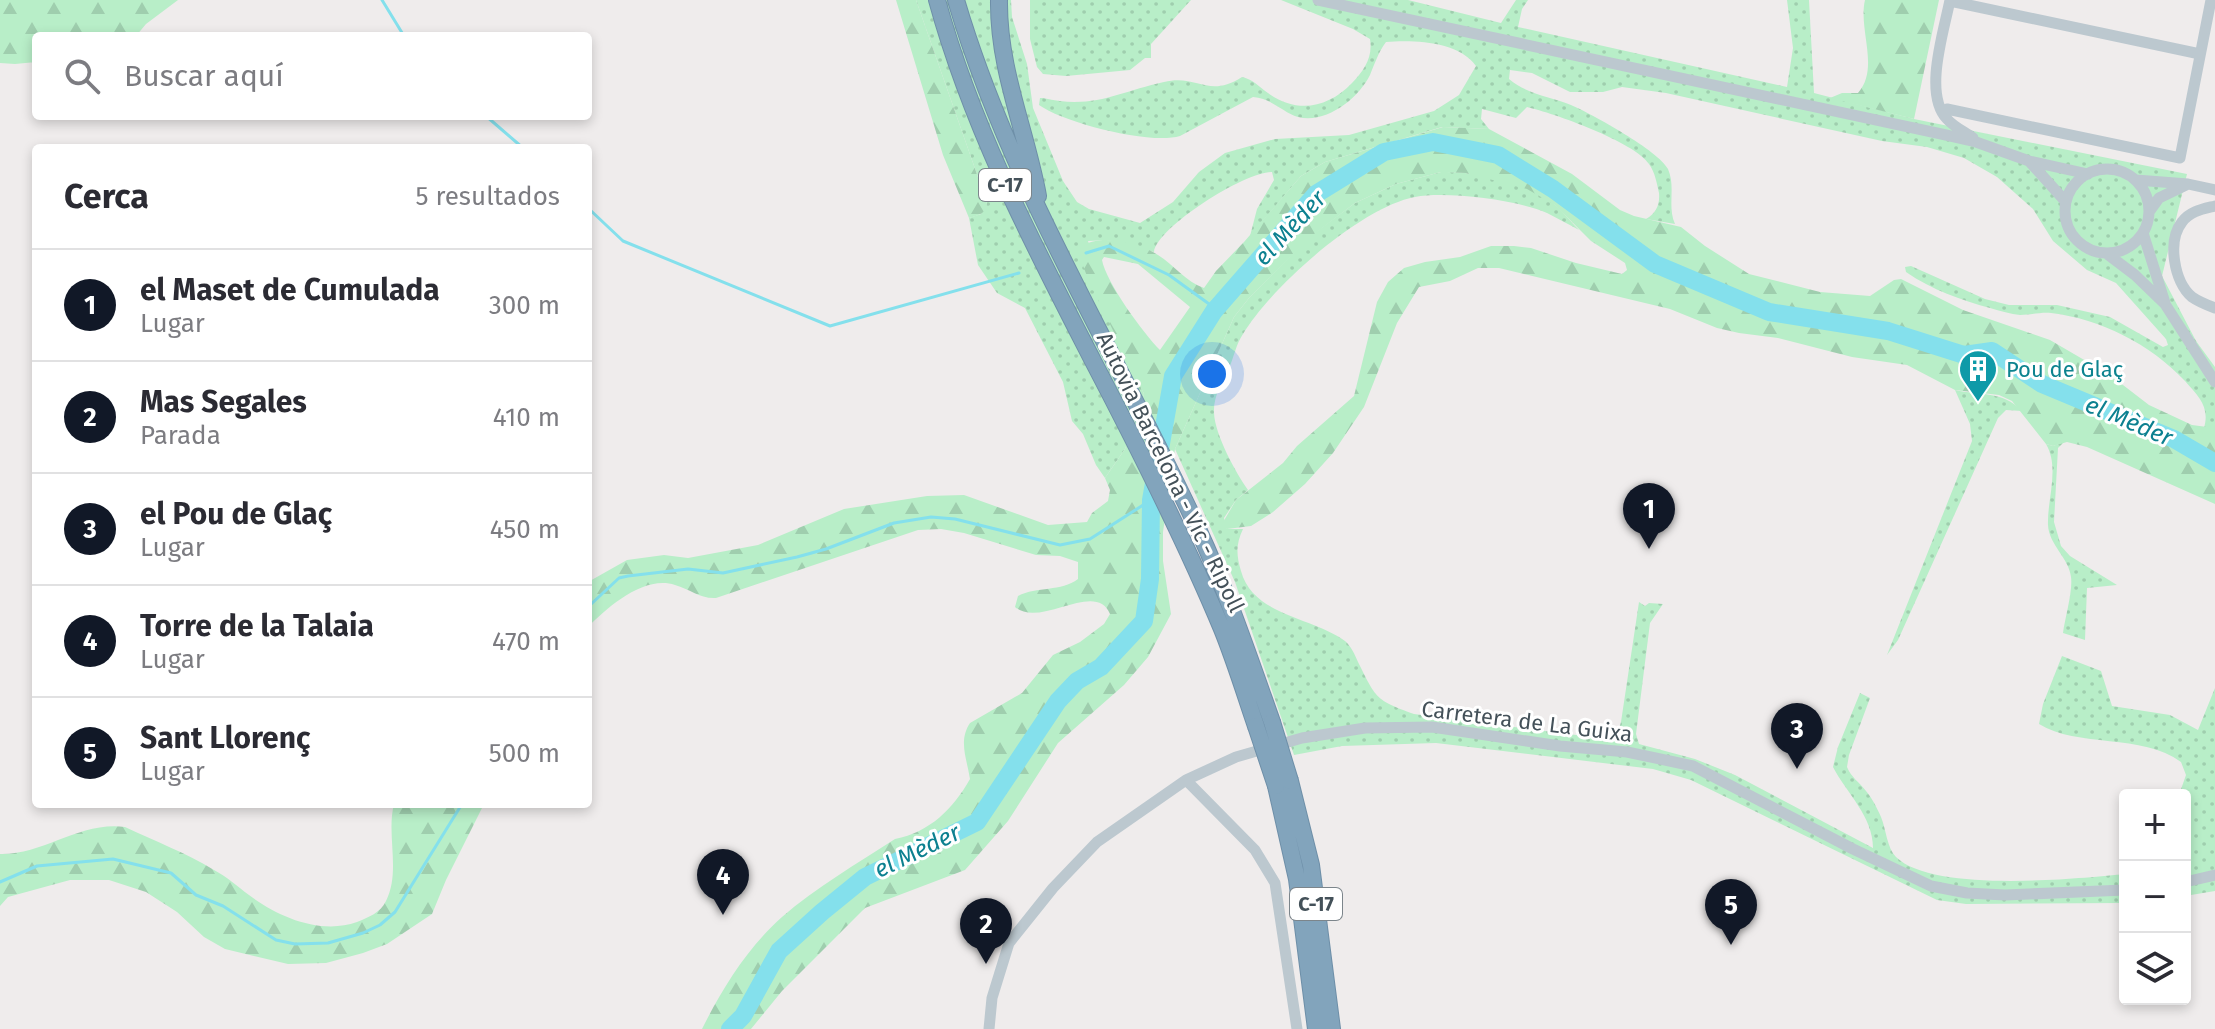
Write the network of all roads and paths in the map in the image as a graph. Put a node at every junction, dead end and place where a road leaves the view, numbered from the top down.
1 (926, 0) edge
2 (937, 0) edge
3 (956, 0) edge
4 (999, 0) edge
5 (1318, 0) edge
6 (1950, 0) edge
7 (2211, 0) edge
8 (945, 28) junction
9 (2200, 54) junction
10 (1947, 109) dead end
11 (1976, 142) junction
12 (2029, 161) junction
13 (2088, 174) junction
14 (2136, 180) junction
15 (2188, 184) junction
16 (2215, 190) edge
17 (2066, 202) junction
18 (2215, 206) edge
19 (2149, 212) junction
20 (1041, 214) junction
21 (2143, 233) junction
22 (2106, 253) junction
23 (2181, 281) junction
24 (2165, 304) junction
25 (2215, 308) edge
26 (2215, 382) edge
27 (1264, 724) junction
28 (1186, 780) junction
29 (1283, 784) junction
30 (2215, 875) edge
31 (2191, 881) edge
32 (2119, 890) edge
33 (989, 1029) edge
34 (1297, 1029) edge
35 (1316, 1029) edge
36 (1332, 1029) edge

1 - 8 highway
2 - 8 highway, Autovia Barcelona - Vic - Ripoll / C-17
3 - 20 highway, Autovia Barcelona - Vic - Ripoll / C-17
4 - 20 highway
5 - 11 street
6 - 9 street
6 - 11 street
7 - 9 street
8 - 27 highway, Autovia Barcelona - Vic - Ripoll / C-17
9 - 10 street
11 - 12 street
12 - 13 street
12 - 17 street
13 - 14 street
13 - 17 street
14 - 15 street
14 - 19 street
15 - 16 street
15 - 19 street
17 - 22 street
18 - 23 street
19 - 21 street
20 - 27 highway, Autovia Barcelona - Vic - Ripoll / C-17
21 - 22 street
21 - 24 street
22 - 24 street
23 - 24 street
23 - 25 street
24 - 26 street
27 - 29 highway, Autovia Barcelona - Vic - Ripoll / C-17, bridge
28 - 32 street, Carretera de La Guixa
28 - 33 street, Carretera de La Guixa
28 - 34 street
29 - 35 highway, Autovia Barcelona - Vic - Ripoll / C-17
29 - 36 highway, Autovia Barcelona - Vic - Ripoll / C-17
30 - 31 street

